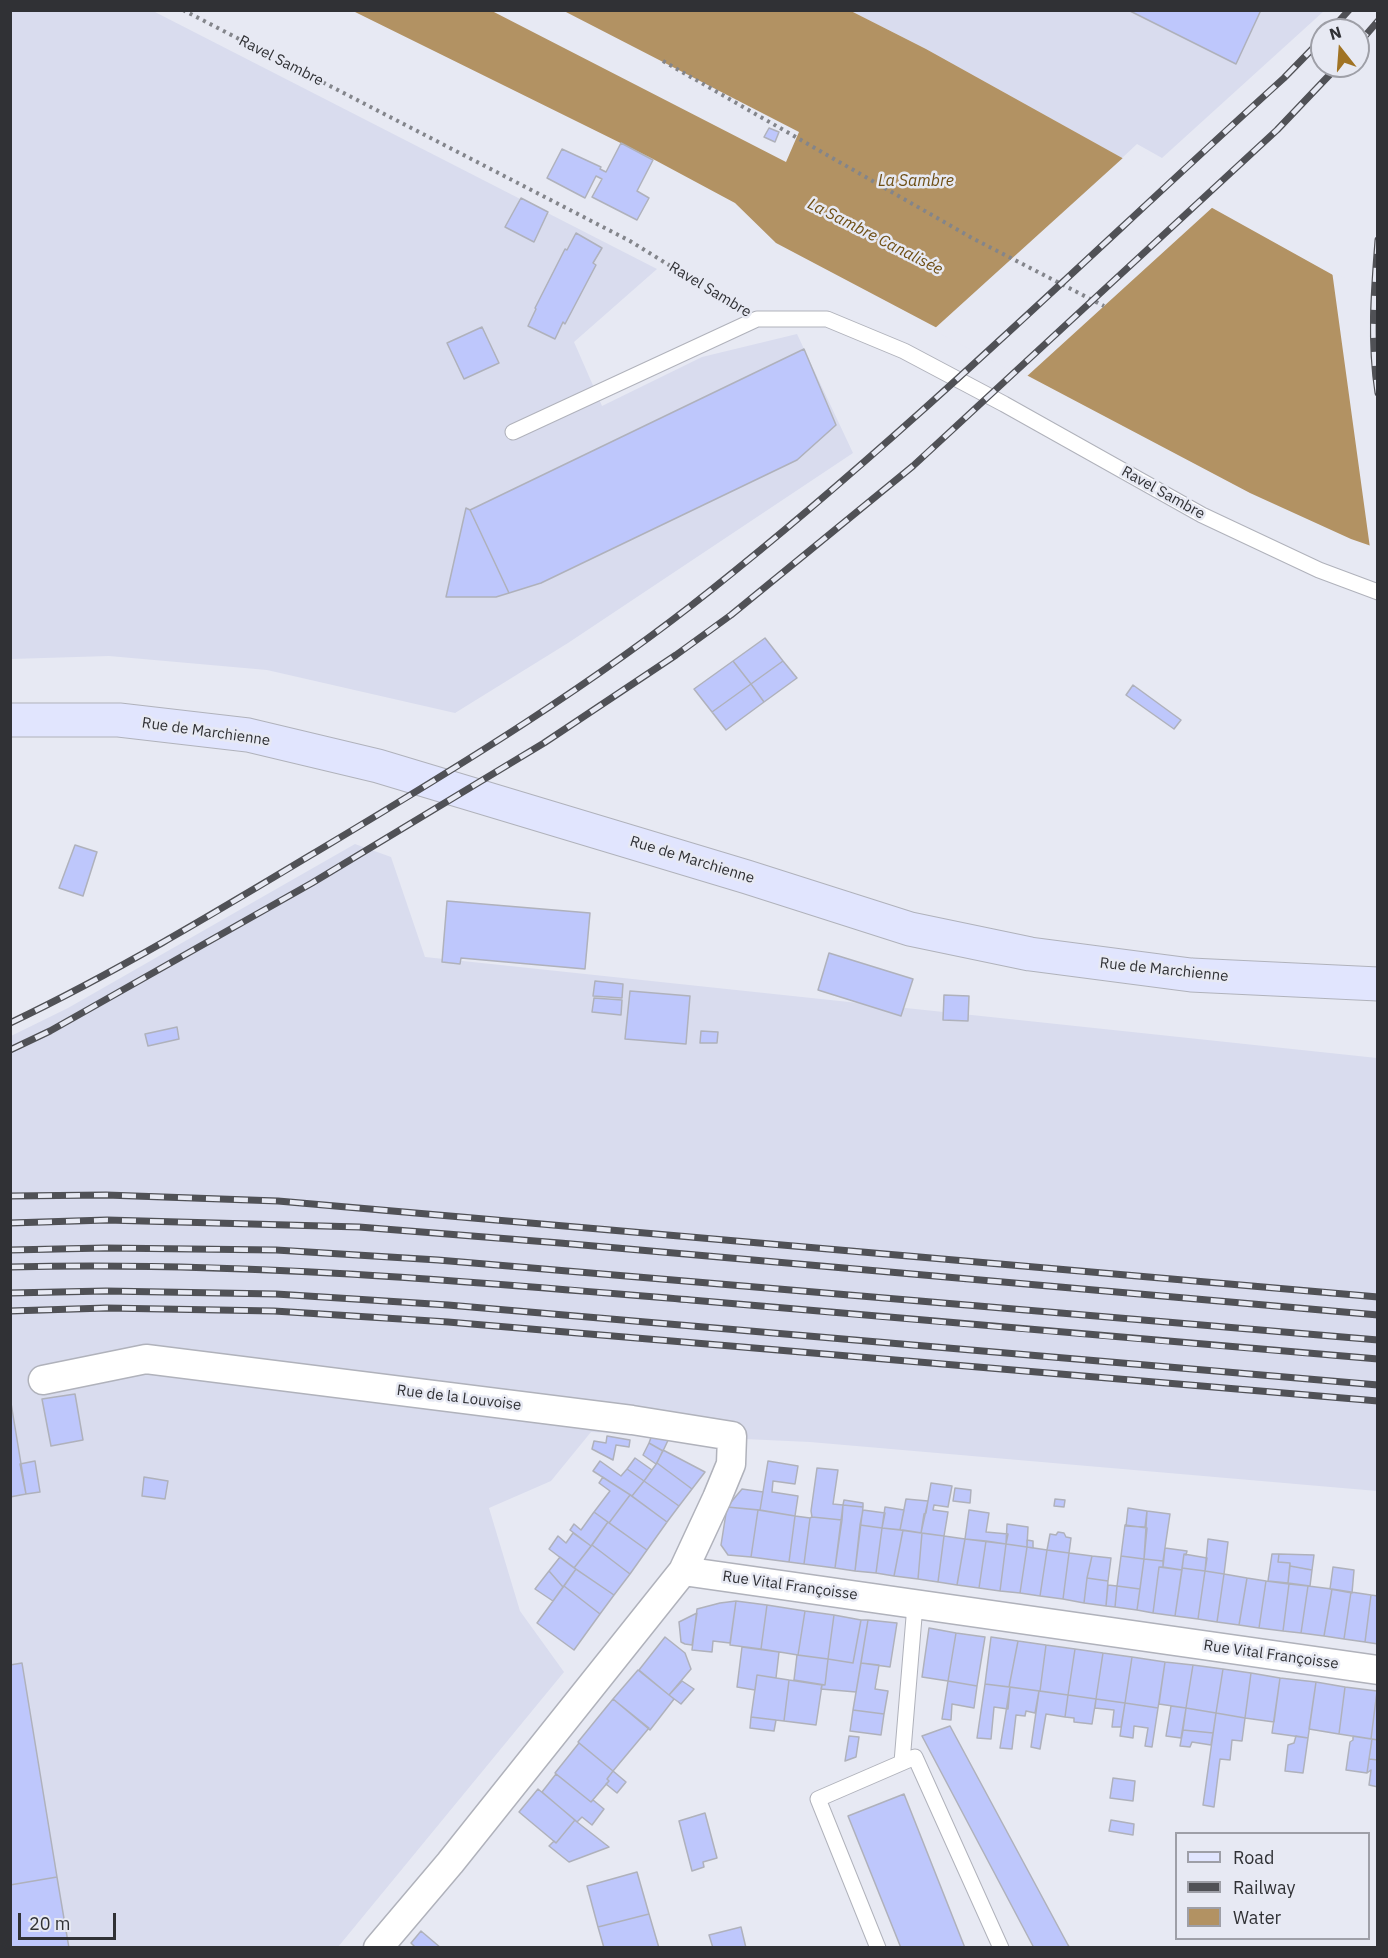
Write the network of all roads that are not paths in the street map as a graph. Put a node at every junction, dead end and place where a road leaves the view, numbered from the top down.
1 (513, 432) dead end
2 (1377, 592) edge
3 (10, 720) edge
4 (1377, 984) edge
5 (43, 1380) dead end
6 (683, 1571) junction
7 (915, 1605) junction
8 (1377, 1670) edge
9 (902, 1762) junction
10 (378, 1947) edge
11 (878, 1947) edge
12 (1001, 1947) edge

1 - 2 lane, Ravel Sambre
3 - 4 main road, Rue de Marchienne
5 - 6 street, Rue de la Louvoise
6 - 7 street, Rue Vital Françoisse
6 - 10 street
7 - 8 street, Rue Vital Françoisse
7 - 9 lane
9 - 11 lane
9 - 12 lane

